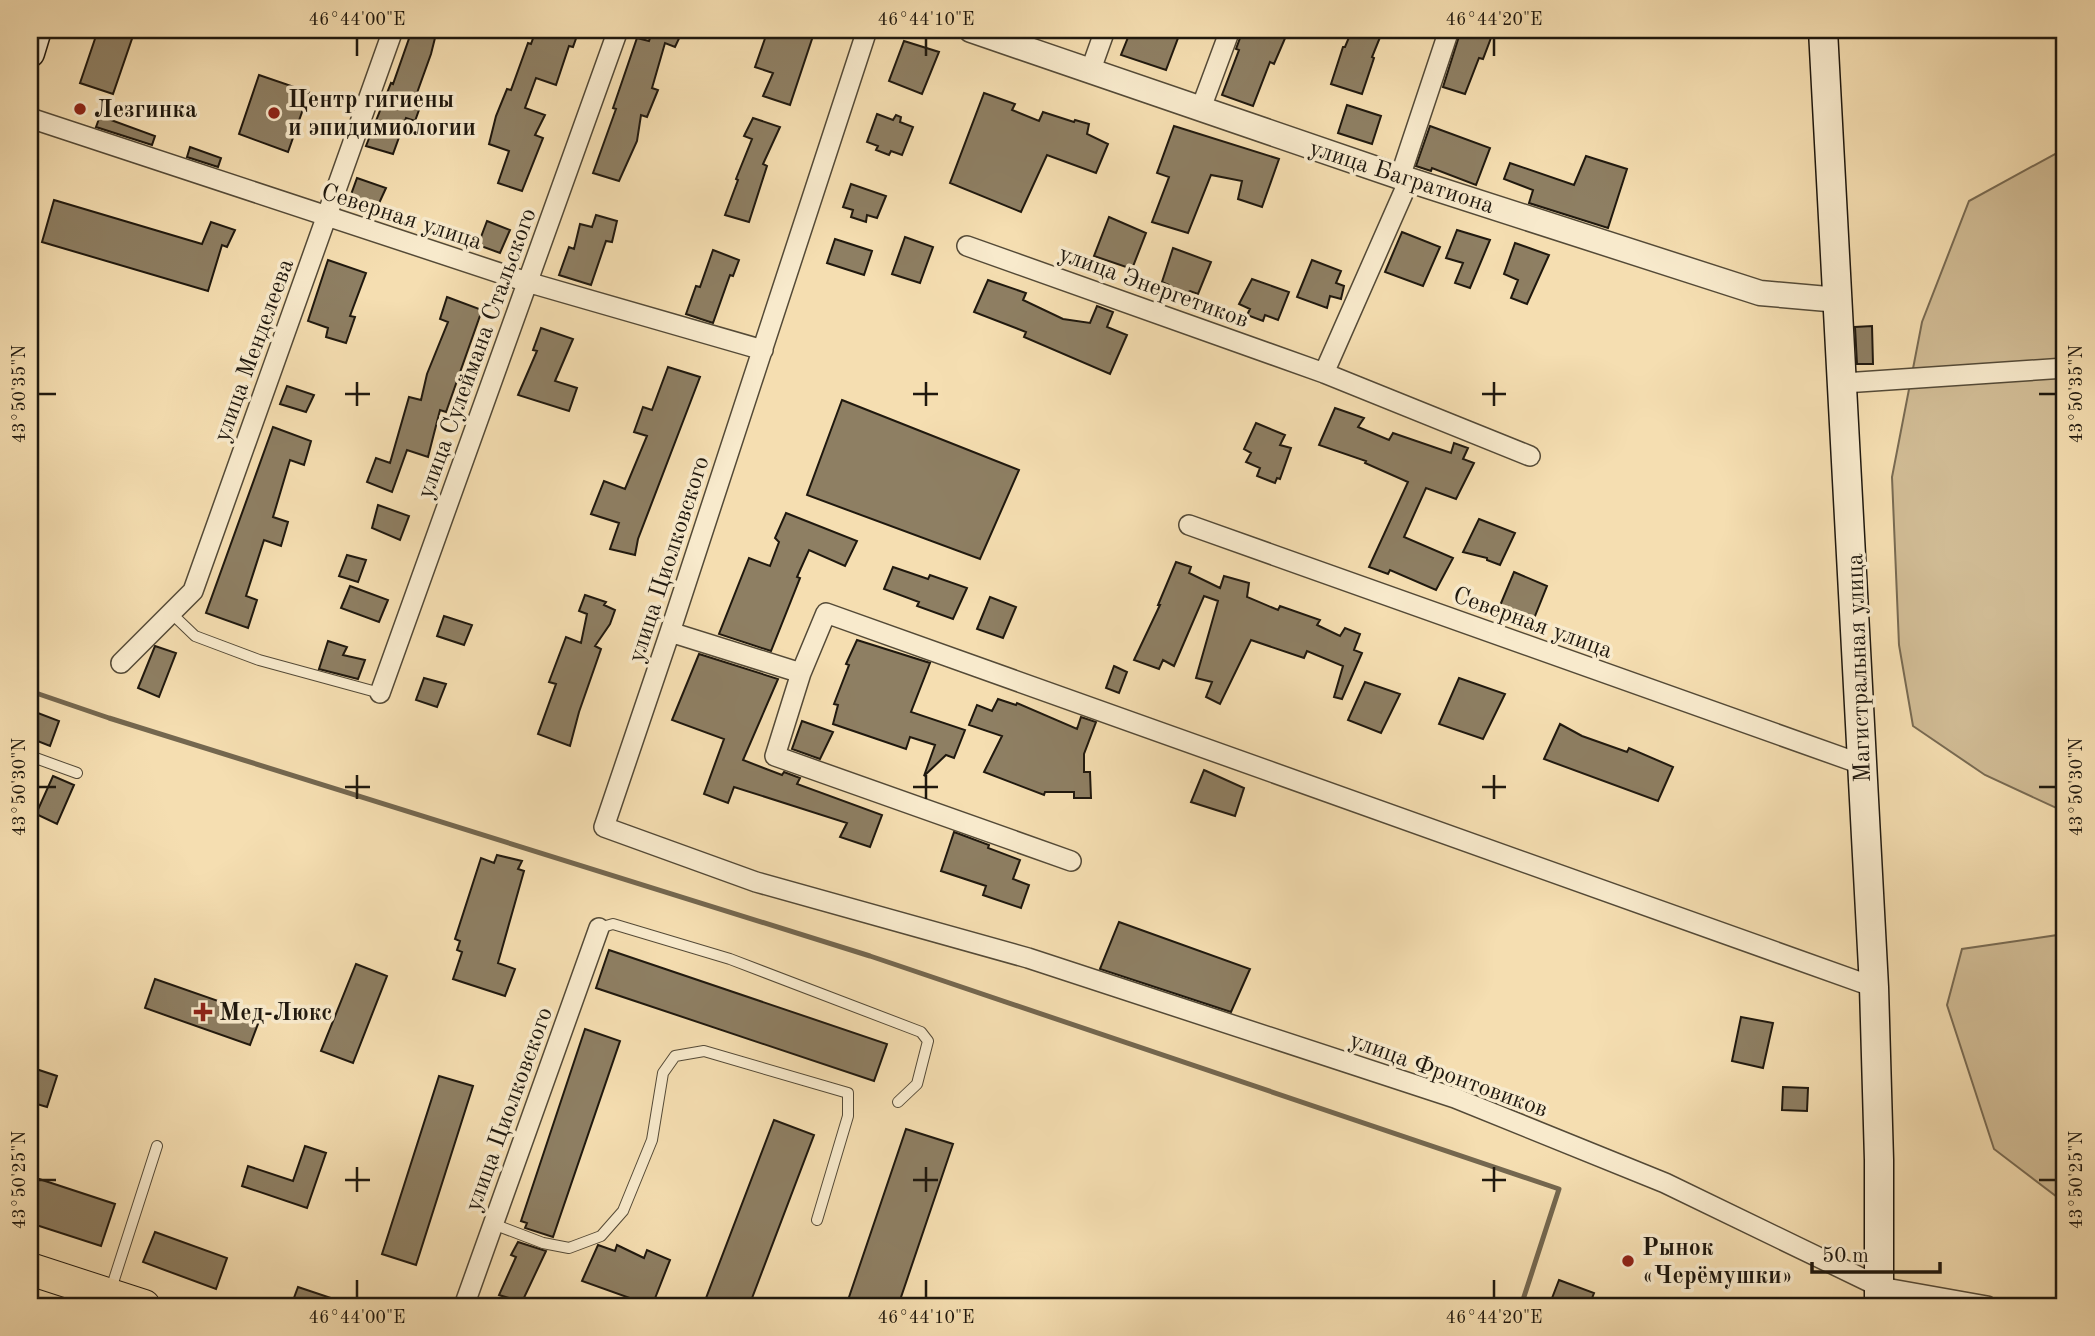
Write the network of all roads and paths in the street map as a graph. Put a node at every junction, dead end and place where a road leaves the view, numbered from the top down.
1 (37, 30) edge
2 (393, 30) edge
3 (618, 30) edge
4 (867, 30) edge
5 (971, 30) edge
6 (1105, 30) edge
7 (1230, 30) edge
8 (1450, 30) edge
9 (1823, 30) edge
10 (30, 53) edge
11 (1090, 72) junction
12 (1201, 108) junction
13 (30, 118) edge
14 (1405, 178) junction
15 (327, 218) junction
16 (967, 246) dead end
17 (527, 282) junction
18 (1839, 300) junction
19 (763, 350) junction
20 (2065, 368) edge
21 (1324, 373) junction
22 (1844, 383) junction
23 (1530, 456) dead end
24 (1189, 525) dead end
25 (170, 611) junction
26 (670, 632) junction
27 (121, 663) dead end
28 (802, 673) junction
29 (380, 693) joint
30 (30, 756) edge
31 (1861, 764) junction
32 (77, 773) dead end
33 (1071, 861) dead end
34 (881, 915) joint
35 (599, 928) joint
36 (1874, 987) junction
37 (898, 1102) dead end
38 (158, 1146) dead end
39 (817, 1220) dead end
40 (494, 1224) junction
41 (30, 1271) edge
42 (1879, 1297) edge
43 (116, 1300) edge
44 (144, 1306) edge
45 (464, 1306) edge
46 (1987, 1306) edge

1 - 10 main road
2 - 15 street, улица Менделеева
3 - 17 street, улица Сулеймана Стальского
4 - 19 street, улица Циолковского
5 - 11 street, улица Багратиона
6 - 11 street
7 - 12 street
8 - 14 street
9 - 18 main road, Магистральная улица
11 - 12 street, улица Багратиона
12 - 14 street, улица Багратиона
13 - 15 street, Северная улица
14 - 18 street, улица Багратиона
14 - 21 street
15 - 17 street, Северная улица
15 - 25 street, улица Менделеева
16 - 21 street, улица Энергетиков
17 - 19 street, Северная улица
17 - 29 street, улица Сулеймана Стальского
18 - 22 main road, Магистральная улица
19 - 26 street, улица Циолковского
20 - 22 street
21 - 23 street, улица Энергетиков
22 - 31 main road, Магистральная улица
24 - 31 street, Северная улица
25 - 27 street, улица Менделеева
25 - 29 lane
26 - 28 street
26 - 34 street, улица Циолковского
28 - 33 street
28 - 36 street
30 - 32 lane
31 - 36 main road, Магистральная улица
34 - 42 street, улица Фронтовиков
35 - 37 lane
35 - 40 street, улица Циолковского
36 - 42 main road, Магистральная улица
38 - 43 lane
39 - 40 lane
40 - 45 street, улица Циолковского
41 - 43 main road
42 - 46 street, улица Фронтовиков
43 - 44 main road

